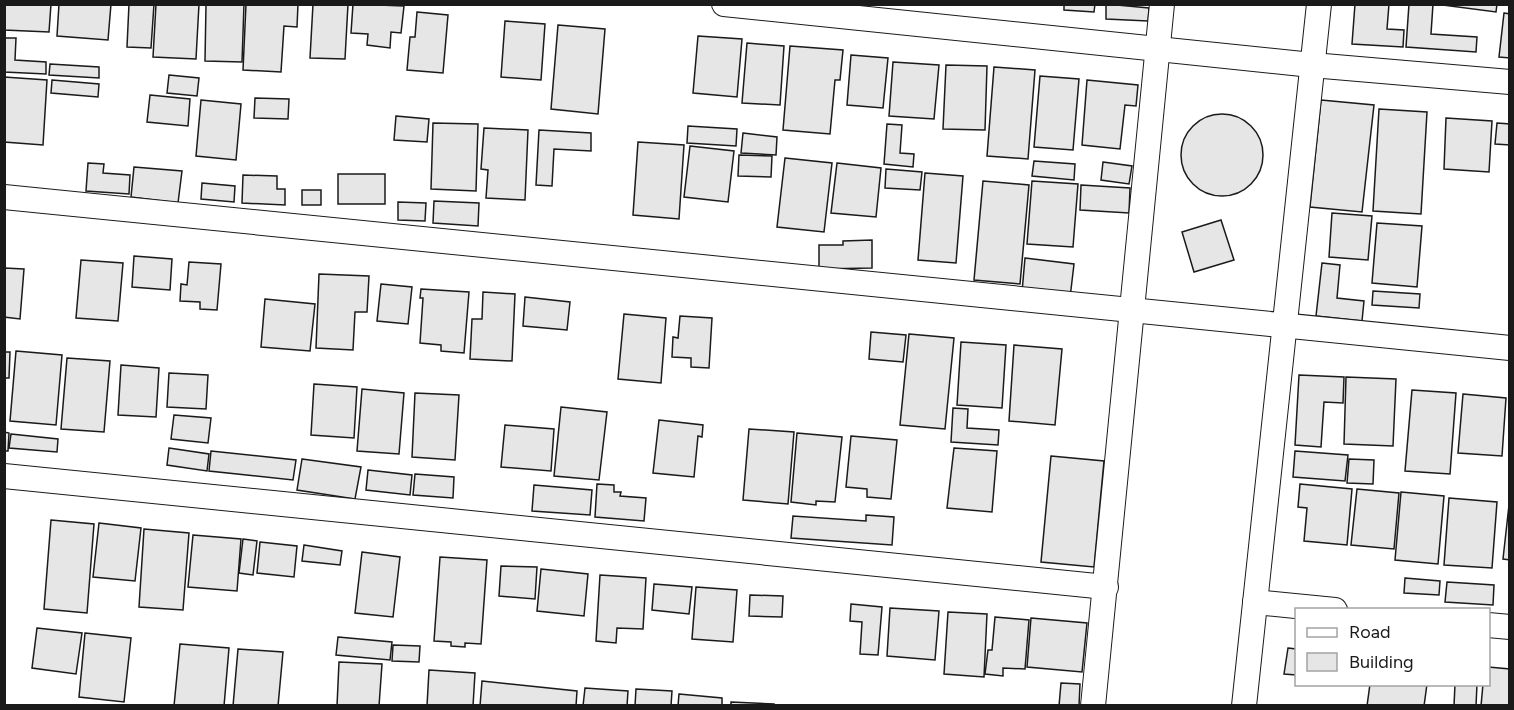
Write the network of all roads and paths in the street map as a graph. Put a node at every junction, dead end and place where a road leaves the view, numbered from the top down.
1 (724, 4) edge
2 (1162, 4) edge
3 (1319, 4) edge
4 (1158, 48) junction
5 (1312, 65) junction
6 (1509, 82) edge
7 (4, 197) edge
8 (1132, 311) junction
9 (1284, 325) junction
10 (1509, 348) edge
11 (4, 476) edge
12 (1106, 587) junction
13 (1255, 602) junction
14 (1324, 608) edge
15 (1490, 624) edge
16 (1509, 627) edge
17 (1093, 705) edge
18 (1244, 705) edge

1 - 4 street
2 - 4 street
3 - 5 street
4 - 5 street
4 - 8 street
5 - 6 street
5 - 9 street
7 - 8 street
8 - 9 street
8 - 12 street
9 - 10 street
9 - 13 street
11 - 12 street
12 - 17 street
13 - 14 street
13 - 18 street
15 - 16 street

